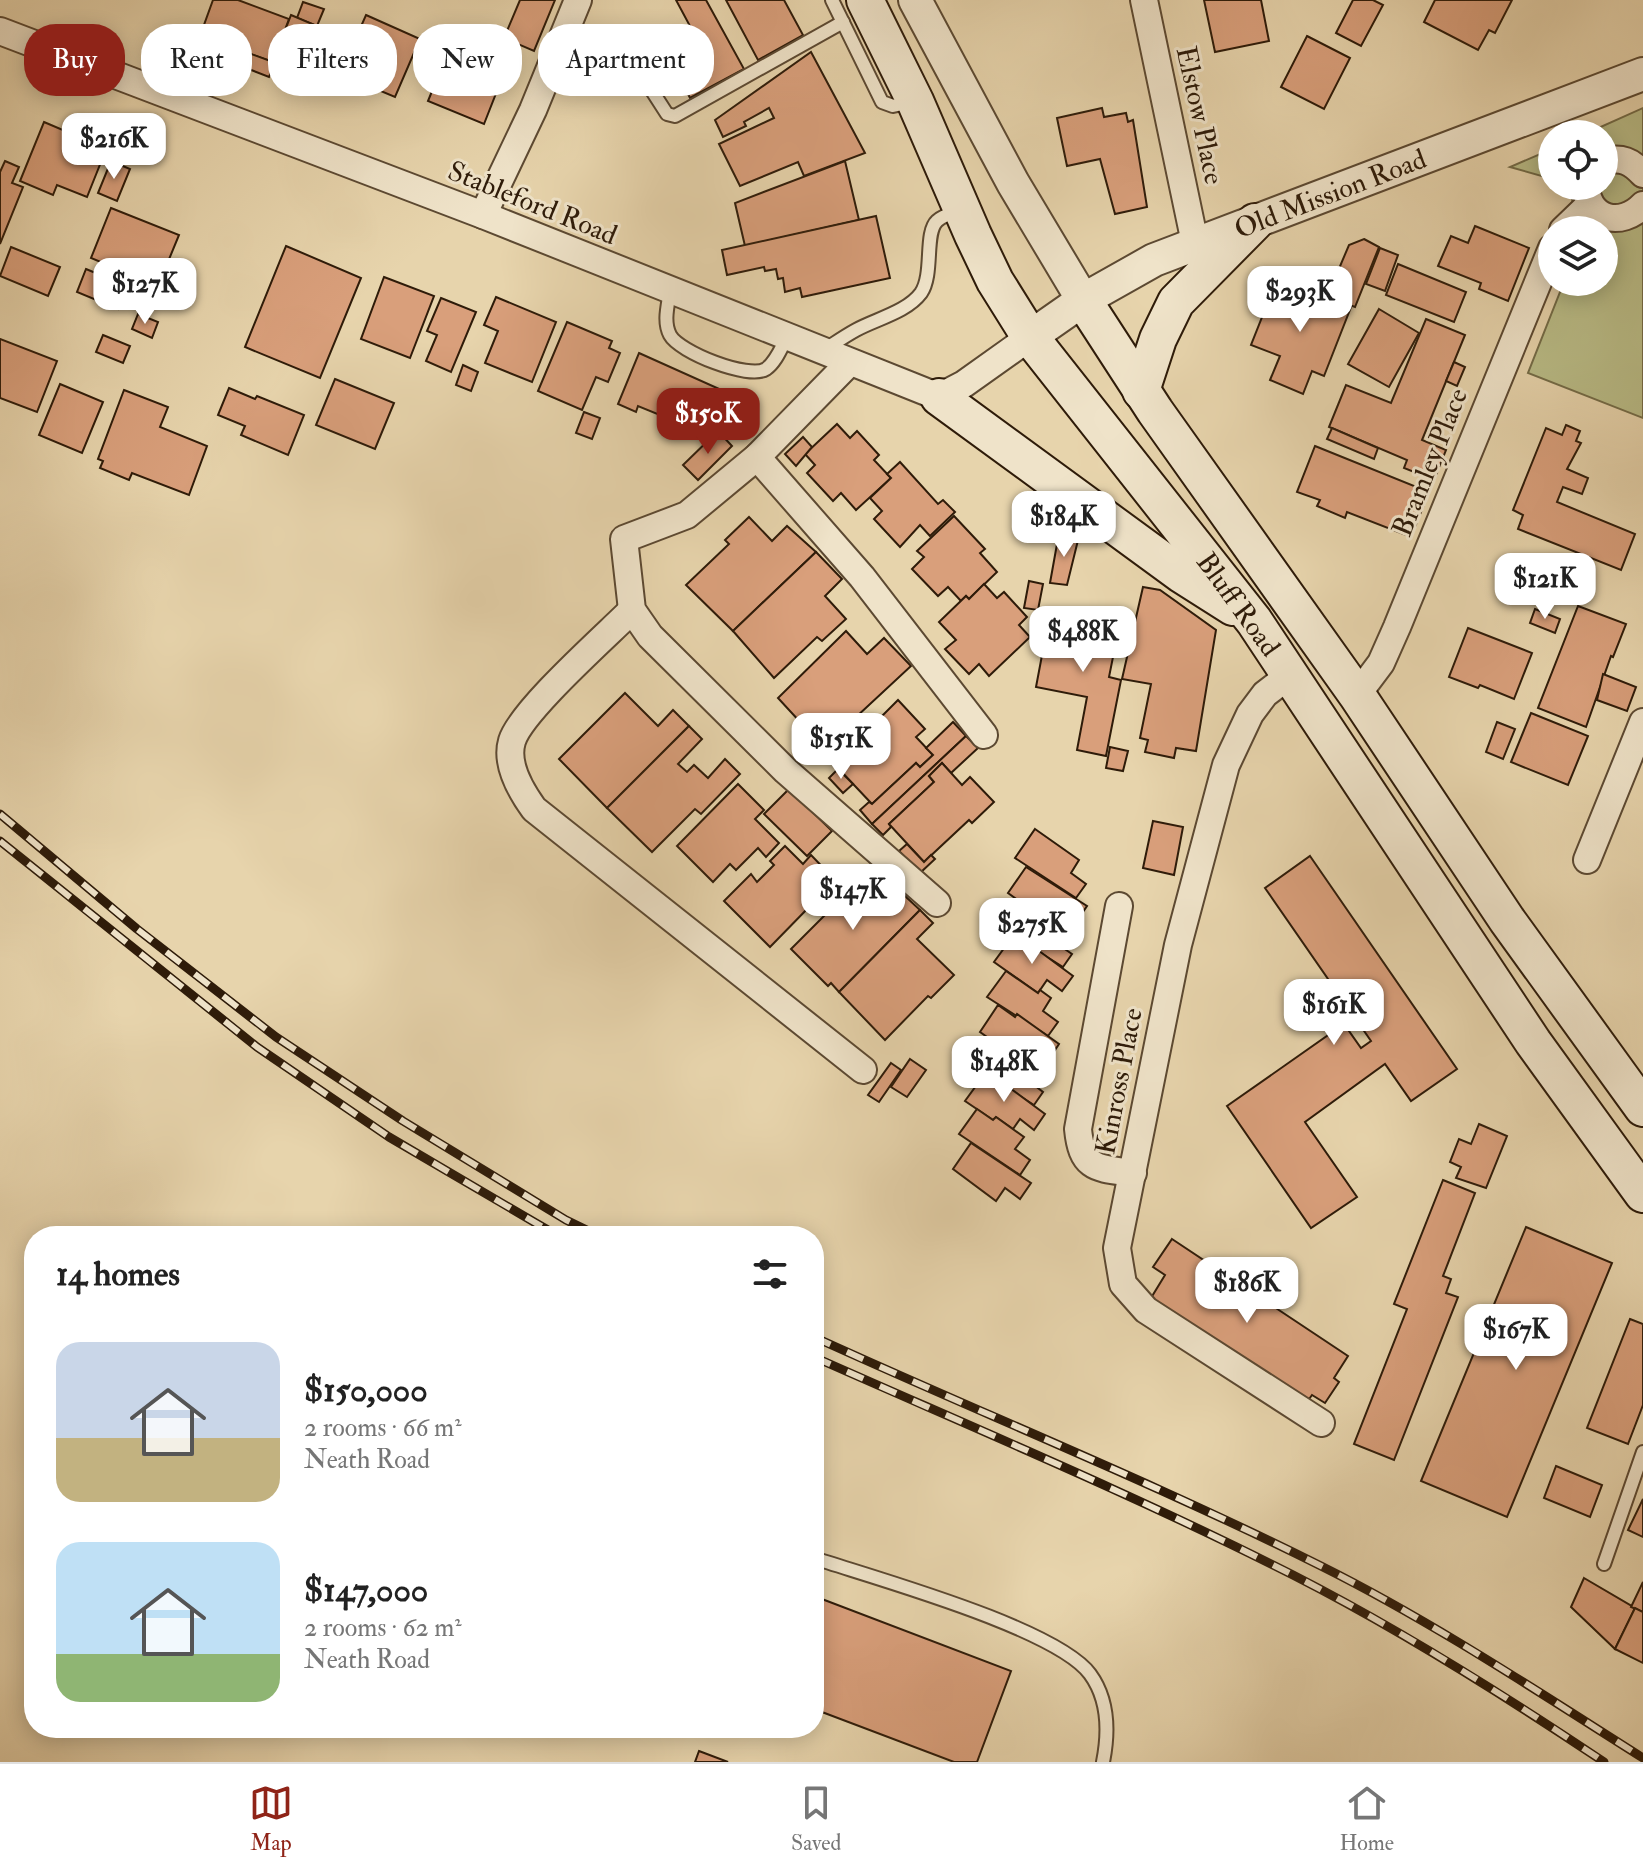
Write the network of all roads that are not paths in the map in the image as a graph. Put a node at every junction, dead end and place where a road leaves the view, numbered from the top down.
1 (578, 0) edge
2 (832, 0) edge
3 (915, 0) edge
4 (1144, 0) edge
5 (854, 11) edge
6 (0, 31) edge
7 (1643, 74) edge
8 (714, 93) edge
9 (655, 96) edge
10 (709, 96) edge
11 (1618, 158) edge
12 (1643, 174) edge
13 (1591, 200) edge
14 (1643, 205) edge
15 (961, 210) junction
16 (483, 215) junction
17 (1255, 222) junction
18 (1195, 243) junction
19 (1538, 282) edge
20 (670, 291) junction
21 (1083, 300) junction
22 (787, 337) junction
23 (1030, 337) junction
24 (822, 352) junction
25 (849, 363) junction
26 (1141, 391) junction
27 (939, 397) junction
28 (757, 457) junction
29 (632, 610) junction
30 (1254, 621) junction
31 (1290, 675) junction
32 (1357, 695) junction
33 (1643, 722) edge
34 (984, 735) dead end
35 (1587, 860) dead end
36 (937, 903) dead end
37 (1119, 906) dead end
38 (863, 1070) dead end
39 (1643, 1108) edge
40 (1133, 1173) junction
41 (1643, 1194) edge
42 (1321, 1423) dead end
43 (1643, 1452) edge
44 (824, 1561) edge
45 (1604, 1564) dead end
46 (1103, 1762) edge

1 - 16 street
2 - 5 lane
3 - 21 street, Bluff Road
4 - 18 street, Elstow Place
5 - 8 lane
5 - 15 main road, Bluff Road
6 - 16 street, Stableford Road
7 - 17 street, Old Mission Road
9 - 10 lane
11 - 12 street
13 - 14 street
15 - 23 main road, Bluff Road
15 - 24 lane
16 - 20 street, Stableford Road
17 - 18 street, Old Mission Road
17 - 26 main road
18 - 21 street, Old Mission Road
19 - 32 street, Bramley Place
20 - 22 street, Stableford Road
20 - 22 lane
21 - 23 street, Old Mission Road
21 - 26 main road, Bluff Road
22 - 24 street, Stableford Road
23 - 27 street
23 - 30 main road, Bluff Road
24 - 25 street, Stableford Road
25 - 27 street, Stableford Road
25 - 28 street
26 - 32 main road, Bluff Road
27 - 30 main road
28 - 29 street
28 - 34 street
29 - 36 street
29 - 38 street
30 - 31 main road, Bluff Road
31 - 40 street, Kinross Place
31 - 41 main road, Bluff Road
32 - 39 main road, Bluff Road
33 - 35 street
37 - 40 street
40 - 42 street, Kinross Place
43 - 45 lane
44 - 46 lane

